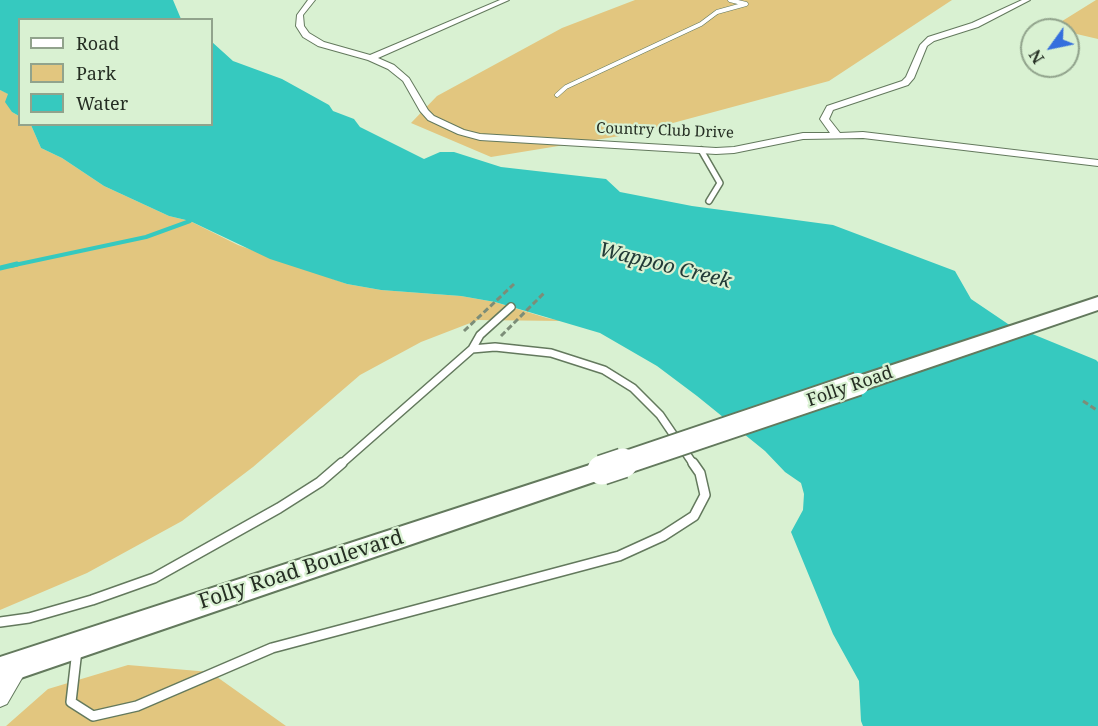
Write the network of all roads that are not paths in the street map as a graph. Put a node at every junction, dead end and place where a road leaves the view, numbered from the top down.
1 (312, 0) edge
2 (506, 0) edge
3 (730, 0) edge
4 (1027, 0) edge
5 (371, 58) junction
6 (557, 95) dead end
7 (837, 135) junction
8 (701, 150) junction
9 (1098, 163) edge
10 (709, 201) dead end
11 (1098, 303) edge
12 (511, 307) dead end
13 (472, 349) junction
14 (602, 470) joint
15 (0, 622) edge
16 (78, 644) junction
17 (10, 668) edge
18 (0, 698) edge

1 - 5 street, Country Club Drive
2 - 5 street
3 - 6 lane
4 - 7 street
5 - 8 street, Country Club Drive
7 - 8 street, Country Club Drive
7 - 9 street, Country Club Drive
8 - 10 lane
11 - 14 main road, Folly Road, bridge
12 - 13 lane
13 - 15 lane
13 - 16 lane
14 - 16 main road, Folly Road Boulevard
16 - 17 main road, Folly Road Boulevard
17 - 18 street

